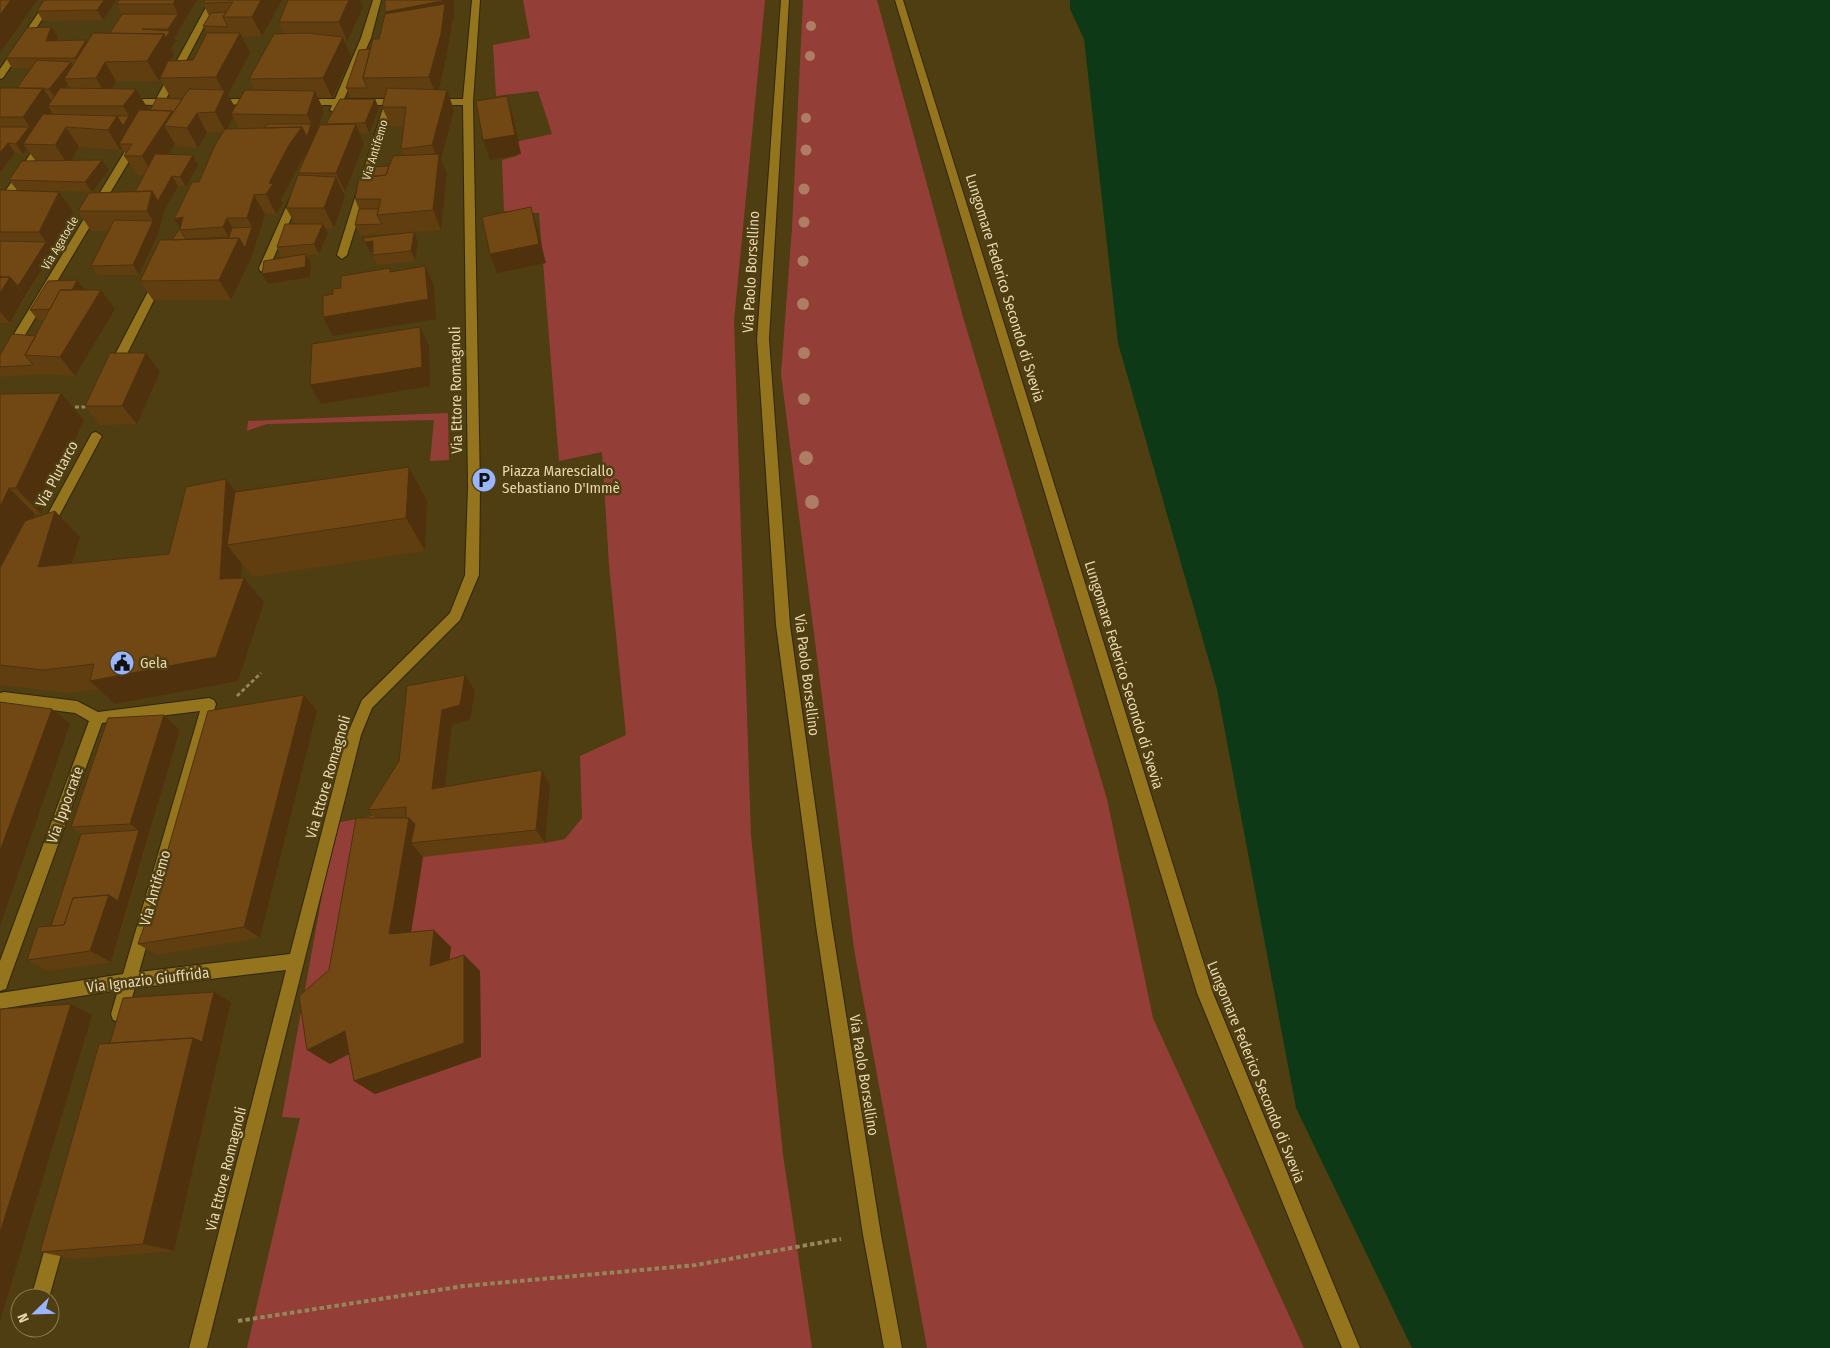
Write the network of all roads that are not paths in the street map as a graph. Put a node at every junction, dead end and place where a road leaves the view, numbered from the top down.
1 (51, 0) edge
2 (214, 0) edge
3 (377, 0) edge
4 (476, 0) edge
5 (785, 0) edge
6 (899, 0) edge
7 (0, 76) edge
8 (115, 102) edge
9 (160, 102) junction
10 (178, 102) edge
11 (205, 102) edge
12 (270, 102) edge
13 (290, 102) edge
14 (390, 102) junction
15 (468, 102) junction
16 (338, 103) junction
17 (150, 118) edge
18 (330, 120) edge
19 (48, 134) edge
20 (140, 135) edge
21 (299, 190) edge
22 (0, 207) edge
23 (342, 255) dead end
24 (264, 268) edge
25 (164, 271) edge
26 (0, 367) edge
27 (114, 368) edge
28 (96, 436) road end
29 (41, 537) edge
30 (4, 698) dead end
31 (97, 718) junction
32 (296, 961) junction
33 (128, 981) junction
34 (0, 983) edge
35 (0, 1000) edge
36 (115, 1029) edge
37 (61, 1221) edge
38 (43, 1288) edge
39 (198, 1348) edge
40 (893, 1348) edge
41 (1350, 1348) edge

1 - 7 street
2 - 9 street
3 - 16 street
4 - 15 street, Via Ettore Romagnoli
5 - 40 street, Via Paolo Borsellino
6 - 41 street, Lungomare Federico Secondo di Svevia
8 - 9 street
9 - 10 street
9 - 17 street
11 - 12 street
13 - 16 street
14 - 15 street
14 - 16 street
14 - 23 street, Via Antifemo
15 - 32 street, Via Ettore Romagnoli
16 - 18 street
19 - 22 street
20 - 26 street, Via Agatocle
21 - 24 street
25 - 27 street
28 - 29 street, Via Plutarco
30 - 31 street
31 - 33 street, Via Antifemo
31 - 34 street, Via Ippocrate
32 - 33 street, Via Ignazio Giuffrida
32 - 39 street, Via Ettore Romagnoli
33 - 35 street, Via Ignazio Giuffrida
33 - 36 street, Via Antifemo
37 - 38 street

